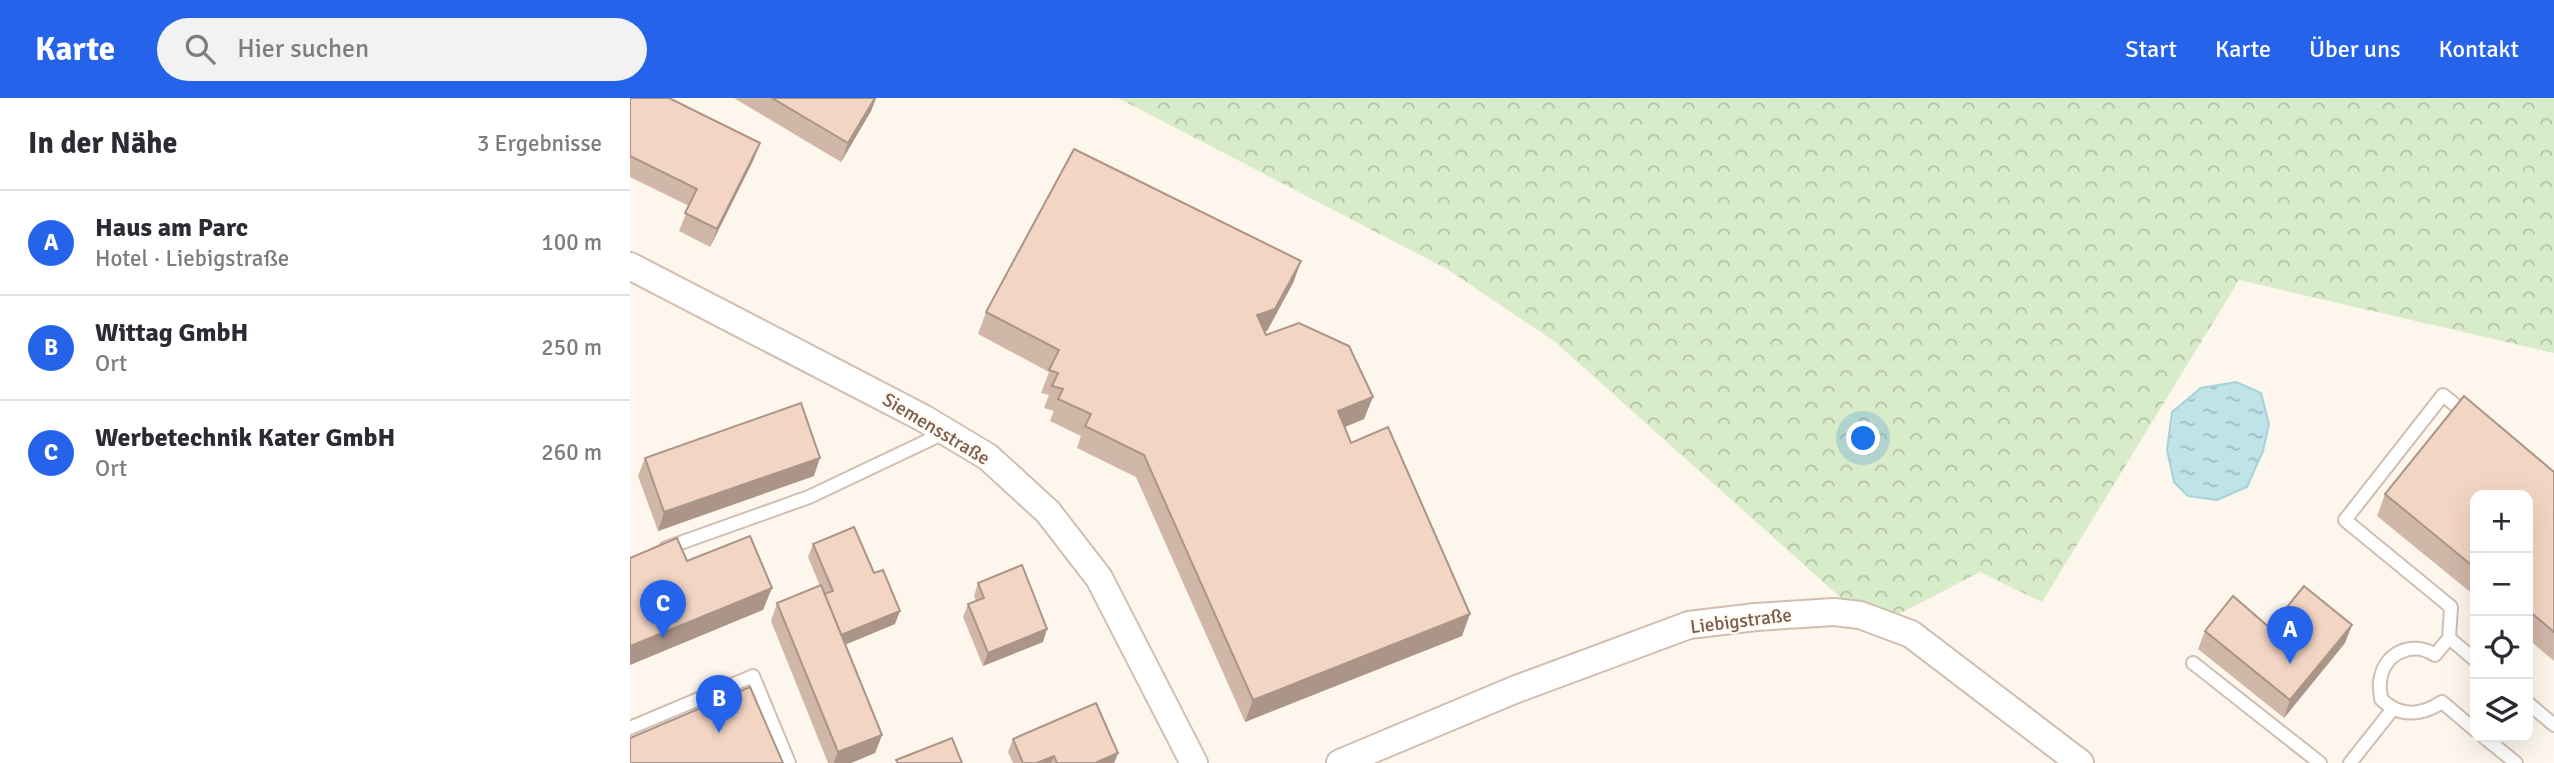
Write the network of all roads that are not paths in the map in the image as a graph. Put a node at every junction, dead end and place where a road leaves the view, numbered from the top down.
1 (630, 266) edge
2 (2483, 428) edge
3 (947, 432) junction
4 (647, 553) edge
5 (2449, 638) junction
6 (2470, 656) edge
7 (2193, 663) dead end
8 (2533, 707) edge
9 (2392, 710) junction
10 (2554, 725) edge
11 (2470, 726) edge
12 (630, 728) edge
13 (2490, 742) edge
14 (789, 763) edge
15 (1194, 763) edge
16 (1340, 763) edge
17 (2080, 763) edge
18 (2320, 763) edge
19 (2350, 763) edge
20 (2516, 763) edge

1 - 3 street, Siemensstraße
2 - 5 lane
3 - 4 lane
3 - 15 street, Siemensstraße
5 - 6 lane
5 - 9 lane
7 - 18 lane
8 - 10 lane
9 - 11 lane
9 - 19 lane
12 - 14 lane
13 - 20 lane
16 - 17 street, Liebigstraße

